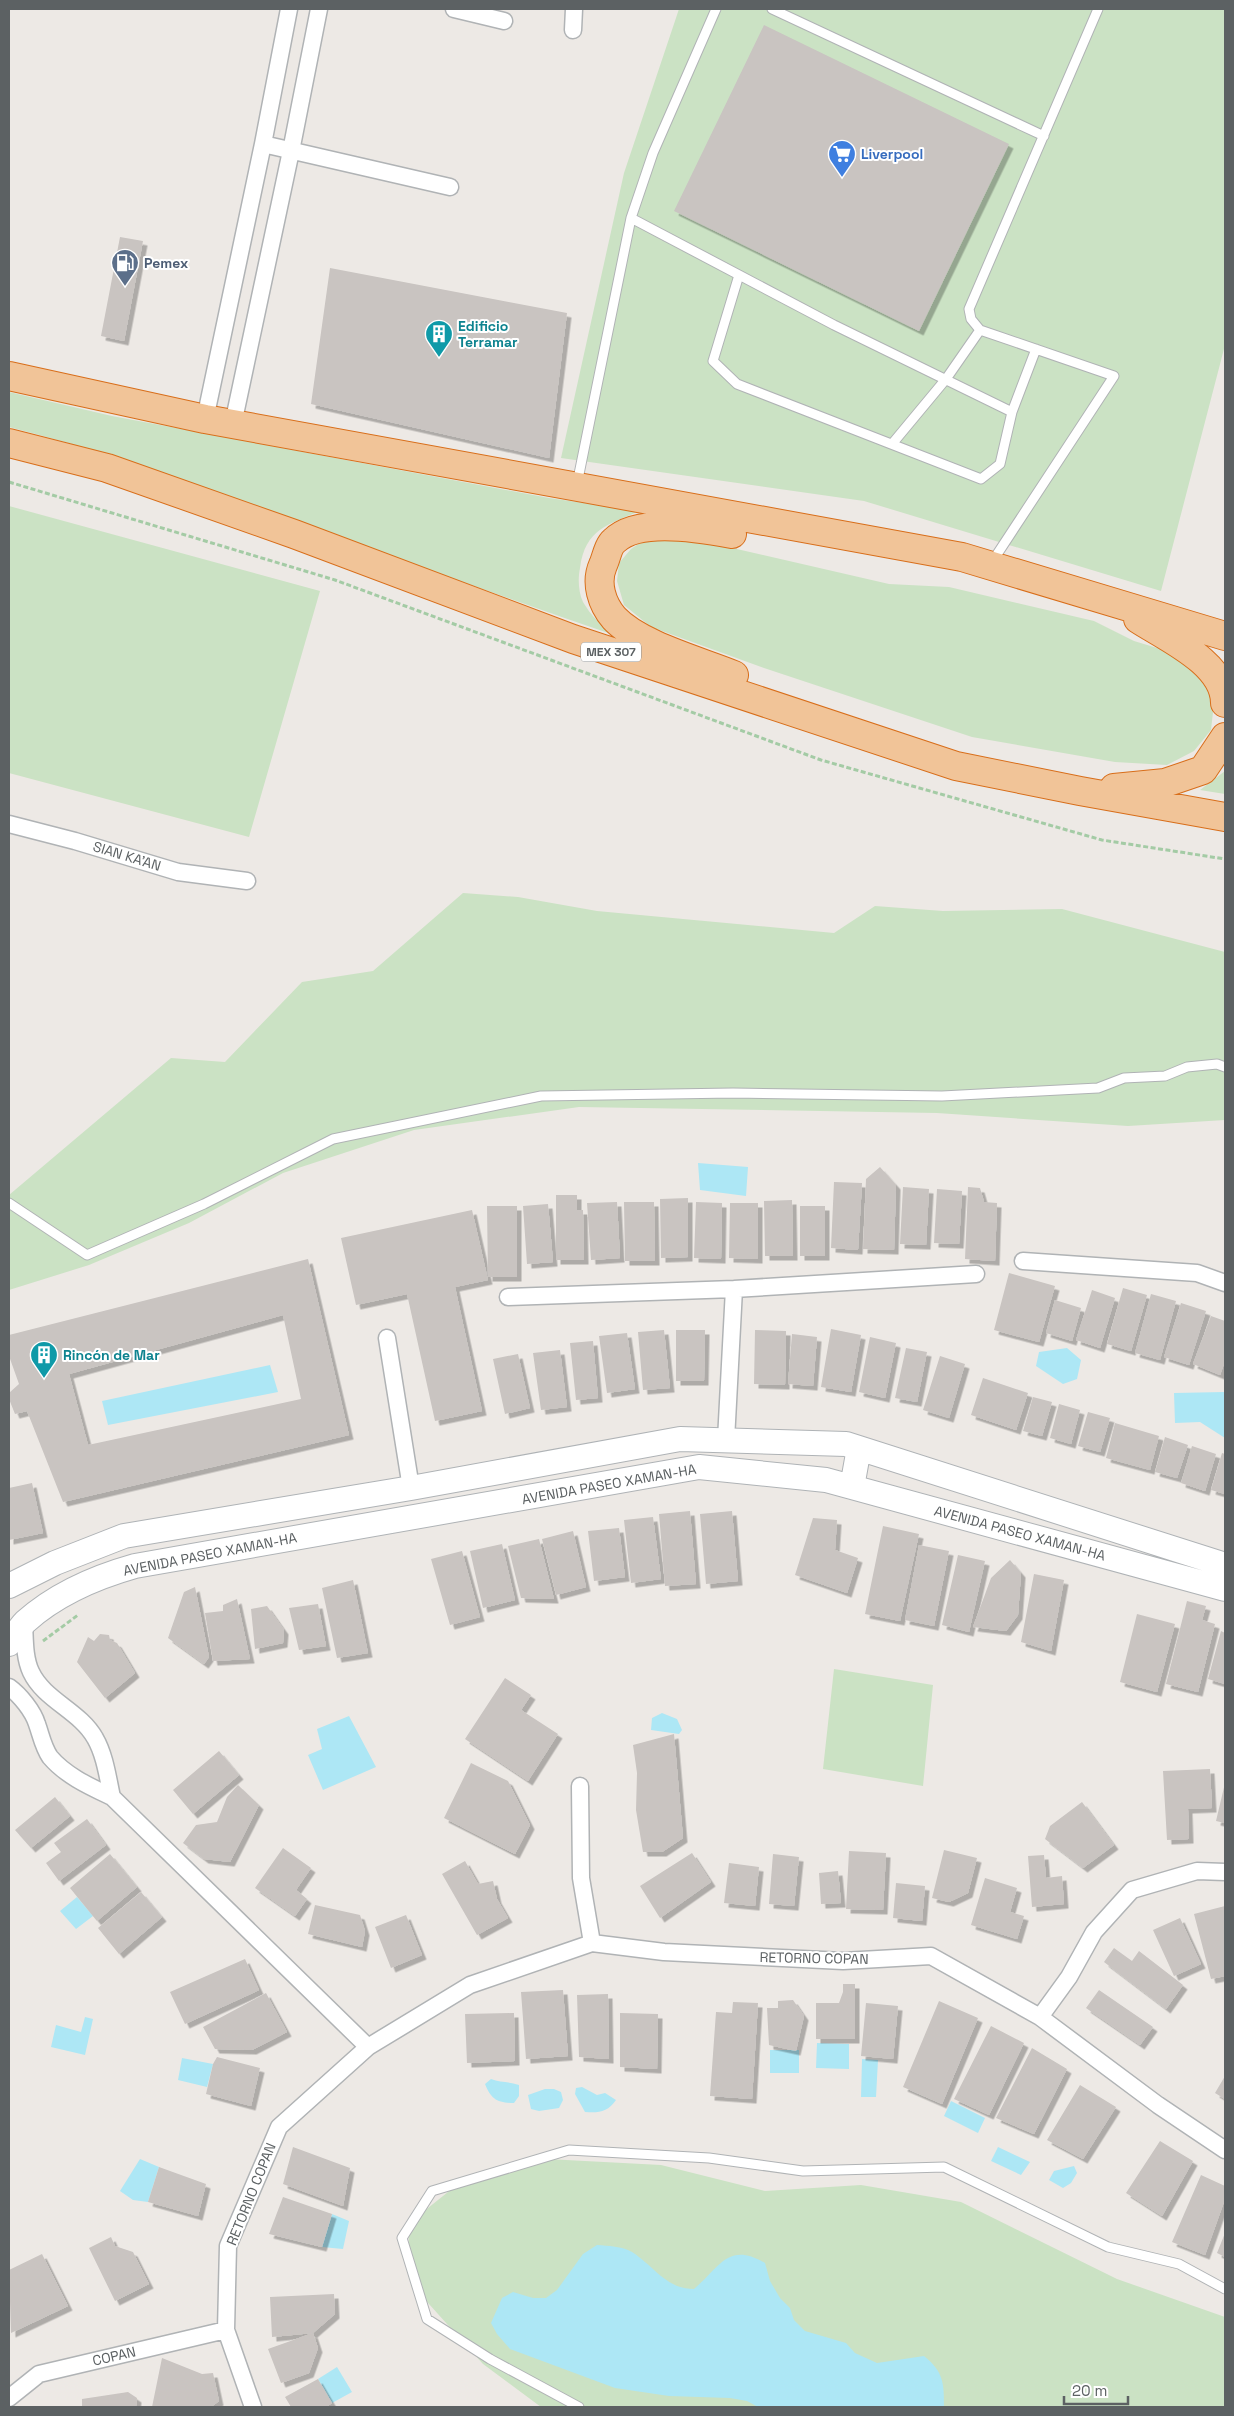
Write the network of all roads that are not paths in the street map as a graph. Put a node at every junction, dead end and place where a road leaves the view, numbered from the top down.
1 (290, 9) edge
2 (319, 9) edge
3 (454, 9) edge
4 (574, 9) edge
5 (716, 9) edge
6 (772, 9) edge
7 (1098, 9) edge
8 (504, 21) dead end
9 (573, 30) dead end
10 (1044, 136) junction
11 (264, 144) junction
12 (292, 151) junction
13 (450, 187) dead end
14 (631, 218) junction
15 (739, 275) junction
16 (980, 330) junction
17 (1036, 349) junction
18 (9, 376) edge
19 (946, 379) junction
20 (1012, 412) junction
21 (205, 419) junction
22 (233, 424) junction
23 (9, 443) edge
24 (892, 444) junction
25 (576, 486) junction
26 (962, 557) junction
27 (990, 564) junction
28 (1104, 598) junction
29 (1225, 636) edge
30 (1225, 703) edge
31 (831, 726) junction
32 (1225, 738) edge
33 (1080, 791) junction
34 (1225, 817) edge
35 (9, 824) edge
36 (247, 881) dead end
37 (1225, 1067) edge
38 (9, 1203) edge
39 (1023, 1260) dead end
40 (976, 1274) dead end
41 (1225, 1283) edge
42 (734, 1289) junction
43 (508, 1297) dead end
44 (386, 1338) dead end
45 (726, 1440) junction
46 (859, 1448) junction
47 (615, 1451) junction
48 (616, 1482) junction
49 (852, 1487) junction
50 (411, 1488) junction
51 (55, 1563) junction
52 (1225, 1565) edge
53 (9, 1586) edge
54 (1225, 1588) edge
55 (67, 1592) junction
56 (17, 1649) edge
57 (9, 1687) edge
58 (580, 1786) dead end
59 (112, 1797) junction
60 (1225, 1872) edge
61 (592, 1944) junction
62 (1040, 2017) junction
63 (368, 2047) junction
64 (1225, 2150) edge
65 (1225, 2289) edge
66 (226, 2330) junction
67 (9, 2398) edge
68 (252, 2407) edge
69 (580, 2407) edge

1 - 11 street
2 - 12 street
3 - 8 street
4 - 9 street
5 - 14 lane
6 - 10 lane
7 - 10 lane
10 - 16 lane
11 - 12 street
11 - 21 street
12 - 13 street
12 - 22 street
14 - 15 lane
14 - 25 lane
15 - 19 lane
15 - 24 lane
16 - 17 lane
16 - 19 lane
17 - 20 lane
17 - 27 lane
18 - 21 highway
19 - 20 lane
19 - 24 lane
20 - 24 lane
21 - 22 highway
22 - 25 highway
23 - 31 highway, MEX 307
25 - 26 highway
26 - 27 highway
26 - 31 highway
27 - 28 highway
28 - 29 highway
28 - 30 highway
31 - 33 highway, MEX 307
32 - 33 highway
33 - 34 highway, MEX 307
35 - 36 street, SIAN KA'AN
37 - 38 lane
39 - 41 street
40 - 42 street
42 - 43 street
42 - 45 street
44 - 50 street
45 - 46 main road, AVENIDA PASEO XAMAN-HA
45 - 47 main road, AVENIDA PASEO XAMAN-HA
46 - 49 main road
46 - 52 main road, AVENIDA PASEO XAMAN-HA
47 - 48 main road
47 - 50 main road, AVENIDA PASEO XAMAN-HA
48 - 49 main road, AVENIDA PASEO XAMAN-HA
48 - 55 main road, AVENIDA PASEO XAMAN-HA
49 - 54 main road, AVENIDA PASEO XAMAN-HA
50 - 51 main road, AVENIDA PASEO XAMAN-HA
51 - 53 main road, AVENIDA PASEO XAMAN-HA
51 - 55 main road
55 - 56 main road, AVENIDA PASEO XAMAN-HA
56 - 59 street
57 - 59 street
58 - 61 street
59 - 63 street
60 - 62 street
61 - 62 street, RETORNO COPAN
61 - 63 street, RETORNO COPAN
62 - 64 street, RETORNO COPAN
63 - 66 street, RETORNO COPAN
65 - 69 lane
66 - 67 street, COPAN
66 - 68 street, RETORNO COPAN

